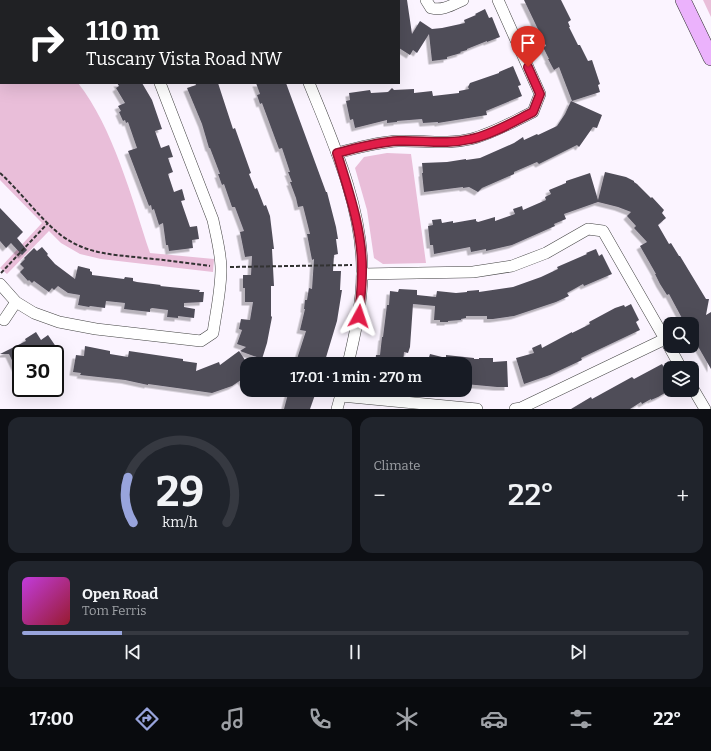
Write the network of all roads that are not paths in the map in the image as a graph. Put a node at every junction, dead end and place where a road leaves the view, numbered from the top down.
1 (426, 0) edge
2 (463, 0) edge
3 (498, 0) edge
4 (683, 0) edge
5 (711, 58) edge
6 (160, 84) edge
7 (309, 84) edge
8 (337, 153) junction
9 (362, 270) junction
10 (0, 284) edge
11 (16, 302) junction
12 (4, 320) dead end
13 (663, 336) edge
14 (663, 340) edge
15 (350, 357) edge
16 (341, 397) edge
17 (376, 397) edge
18 (697, 397) edge
19 (337, 409) edge
20 (477, 409) edge
21 (515, 409) edge
22 (704, 409) edge

1 - 2 street
3 - 8 street
4 - 5 street
6 - 11 street
7 - 8 street
8 - 9 street
9 - 13 street
9 - 15 street
10 - 11 street
11 - 12 street
14 - 21 street
16 - 19 street
17 - 20 street
18 - 22 street

